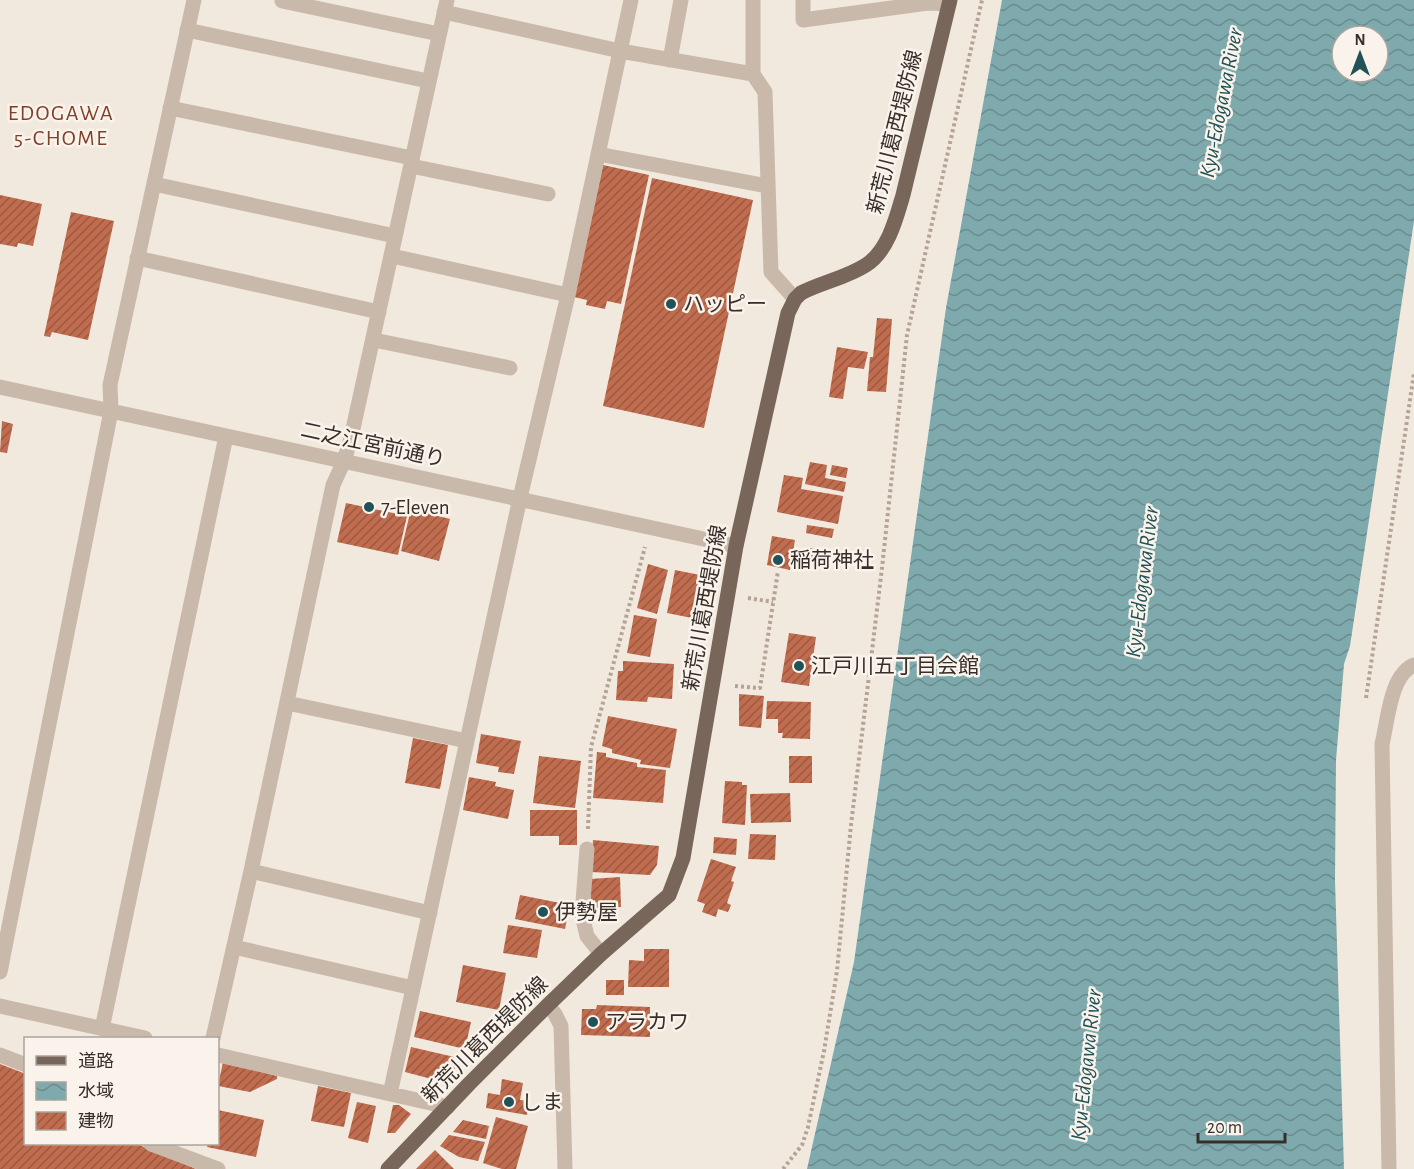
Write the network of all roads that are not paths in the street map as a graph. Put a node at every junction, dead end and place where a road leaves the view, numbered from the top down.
1 (194, 0) edge
2 (631, 0) edge
3 (681, 0) edge
4 (753, 0) edge
5 (803, 0) edge
6 (282, 1) edge
7 (949, 2) edge
8 (446, 6) edge
9 (849, 7) edge
10 (187, 30) junction
11 (439, 34) junction
12 (620, 51) junction
13 (670, 60) junction
14 (753, 74) junction
15 (428, 81) junction
16 (170, 108) junction
17 (598, 154) junction
18 (412, 162) junction
19 (154, 184) junction
20 (767, 186) junction
21 (548, 194) dead end
22 (395, 236) junction
23 (392, 256) junction
24 (137, 258) junction
25 (568, 295) junction
26 (795, 299) junction
27 (379, 312) junction
28 (374, 340) junction
29 (510, 368) dead end
30 (0, 387) edge
31 (111, 411) junction
32 (226, 436) junction
33 (344, 461) junction
34 (520, 498) junction
35 (736, 546) junction
36 (1414, 665) edge
37 (287, 703) junction
38 (467, 741) junction
39 (587, 853) road end
40 (251, 871) junction
41 (430, 913) junction
42 (234, 947) junction
43 (601, 954) junction
44 (0, 972) edge
45 (413, 988) junction
46 (548, 1005) junction
47 (0, 1006) edge
48 (102, 1029) junction
49 (140, 1037) edge
50 (213, 1037) edge
51 (0, 1055) edge
52 (219, 1055) edge
53 (24, 1064) edge
54 (390, 1094) junction
55 (448, 1107) junction
56 (156, 1145) edge
57 (196, 1145) edge
58 (193, 1159) junction
59 (218, 1169) edge
60 (388, 1169) edge
61 (565, 1169) edge
62 (1389, 1169) edge

1 - 10 street
2 - 12 street
3 - 13 street
4 - 14 street
5 - 9 street
6 - 11 street
7 - 9 street
7 - 26 main road, 新荒川葛西堤防線
8 - 11 street
8 - 12 street
10 - 15 street
10 - 16 street
11 - 15 street
12 - 13 street
12 - 17 street
13 - 14 street
14 - 20 street
15 - 18 street
16 - 18 street
16 - 19 street
17 - 20 street
17 - 25 street
18 - 21 street
18 - 22 street
19 - 22 street
19 - 24 street
20 - 26 street
22 - 23 street
23 - 25 street
23 - 27 street
24 - 27 street
24 - 31 street
25 - 34 street
26 - 35 main road, 新荒川葛西堤防線
27 - 28 street
28 - 29 street
28 - 33 street
30 - 31 street, 二之江宮前通り
31 - 32 street, 二之江宮前通り
31 - 44 street
32 - 33 street, 二之江宮前通り
32 - 48 street
33 - 34 street, 二之江宮前通り
33 - 37 street
34 - 35 street, 二之江宮前通り
34 - 38 street
35 - 43 main road, 新荒川葛西堤防線
36 - 62 street
37 - 38 street
37 - 40 street
38 - 41 street
39 - 43 street
40 - 41 street
40 - 42 street
41 - 45 street
42 - 45 street
42 - 50 street
43 - 46 main road, 新荒川葛西堤防線
45 - 54 street
46 - 55 main road, 新荒川葛西堤防線
46 - 61 street
47 - 48 street
48 - 49 street
51 - 53 street
52 - 54 street
54 - 55 street
55 - 60 main road, 新荒川葛西堤防線
56 - 58 street
57 - 58 street
58 - 59 street

